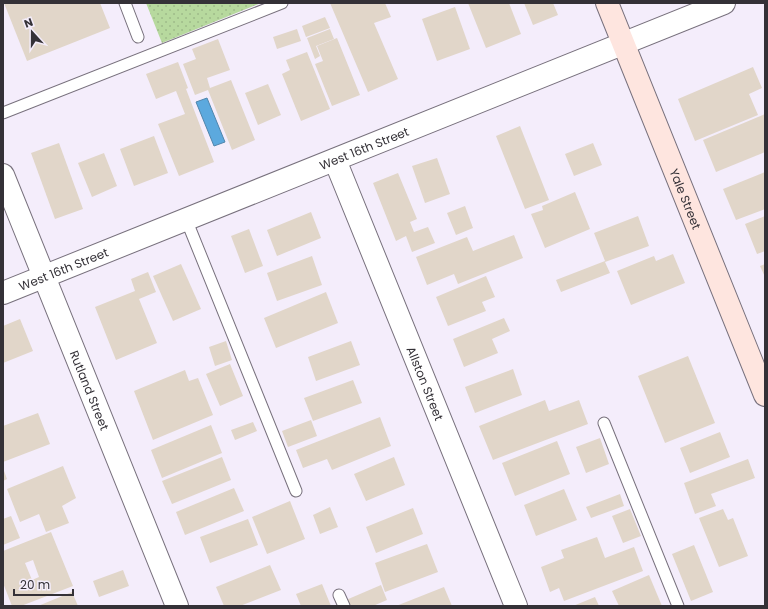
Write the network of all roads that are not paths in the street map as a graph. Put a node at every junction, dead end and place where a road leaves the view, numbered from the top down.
1 (125, 3) edge
2 (282, 3) edge
3 (607, 3) edge
4 (724, 3) edge
5 (138, 37) dead end
6 (623, 44) junction
7 (3, 114) edge
8 (335, 160) junction
9 (3, 175) edge
10 (186, 219) junction
11 (44, 276) junction
12 (3, 293) edge
13 (765, 395) edge
14 (604, 423) dead end
15 (296, 491) dead end
16 (339, 595) dead end
17 (177, 606) edge
18 (344, 606) edge
19 (516, 606) edge
20 (678, 606) edge

1 - 5 lane
2 - 7 lane
3 - 6 main road, Yale Street
4 - 6 street, West 16th Street
6 - 8 street, West 16th Street
6 - 13 main road, Yale Street
8 - 10 street, West 16th Street
8 - 19 street, Allston Street
9 - 11 street, Rutland Street
10 - 11 street, West 16th Street
10 - 15 lane
11 - 12 street, West 16th Street
11 - 17 street, Rutland Street
14 - 20 lane
16 - 18 lane

